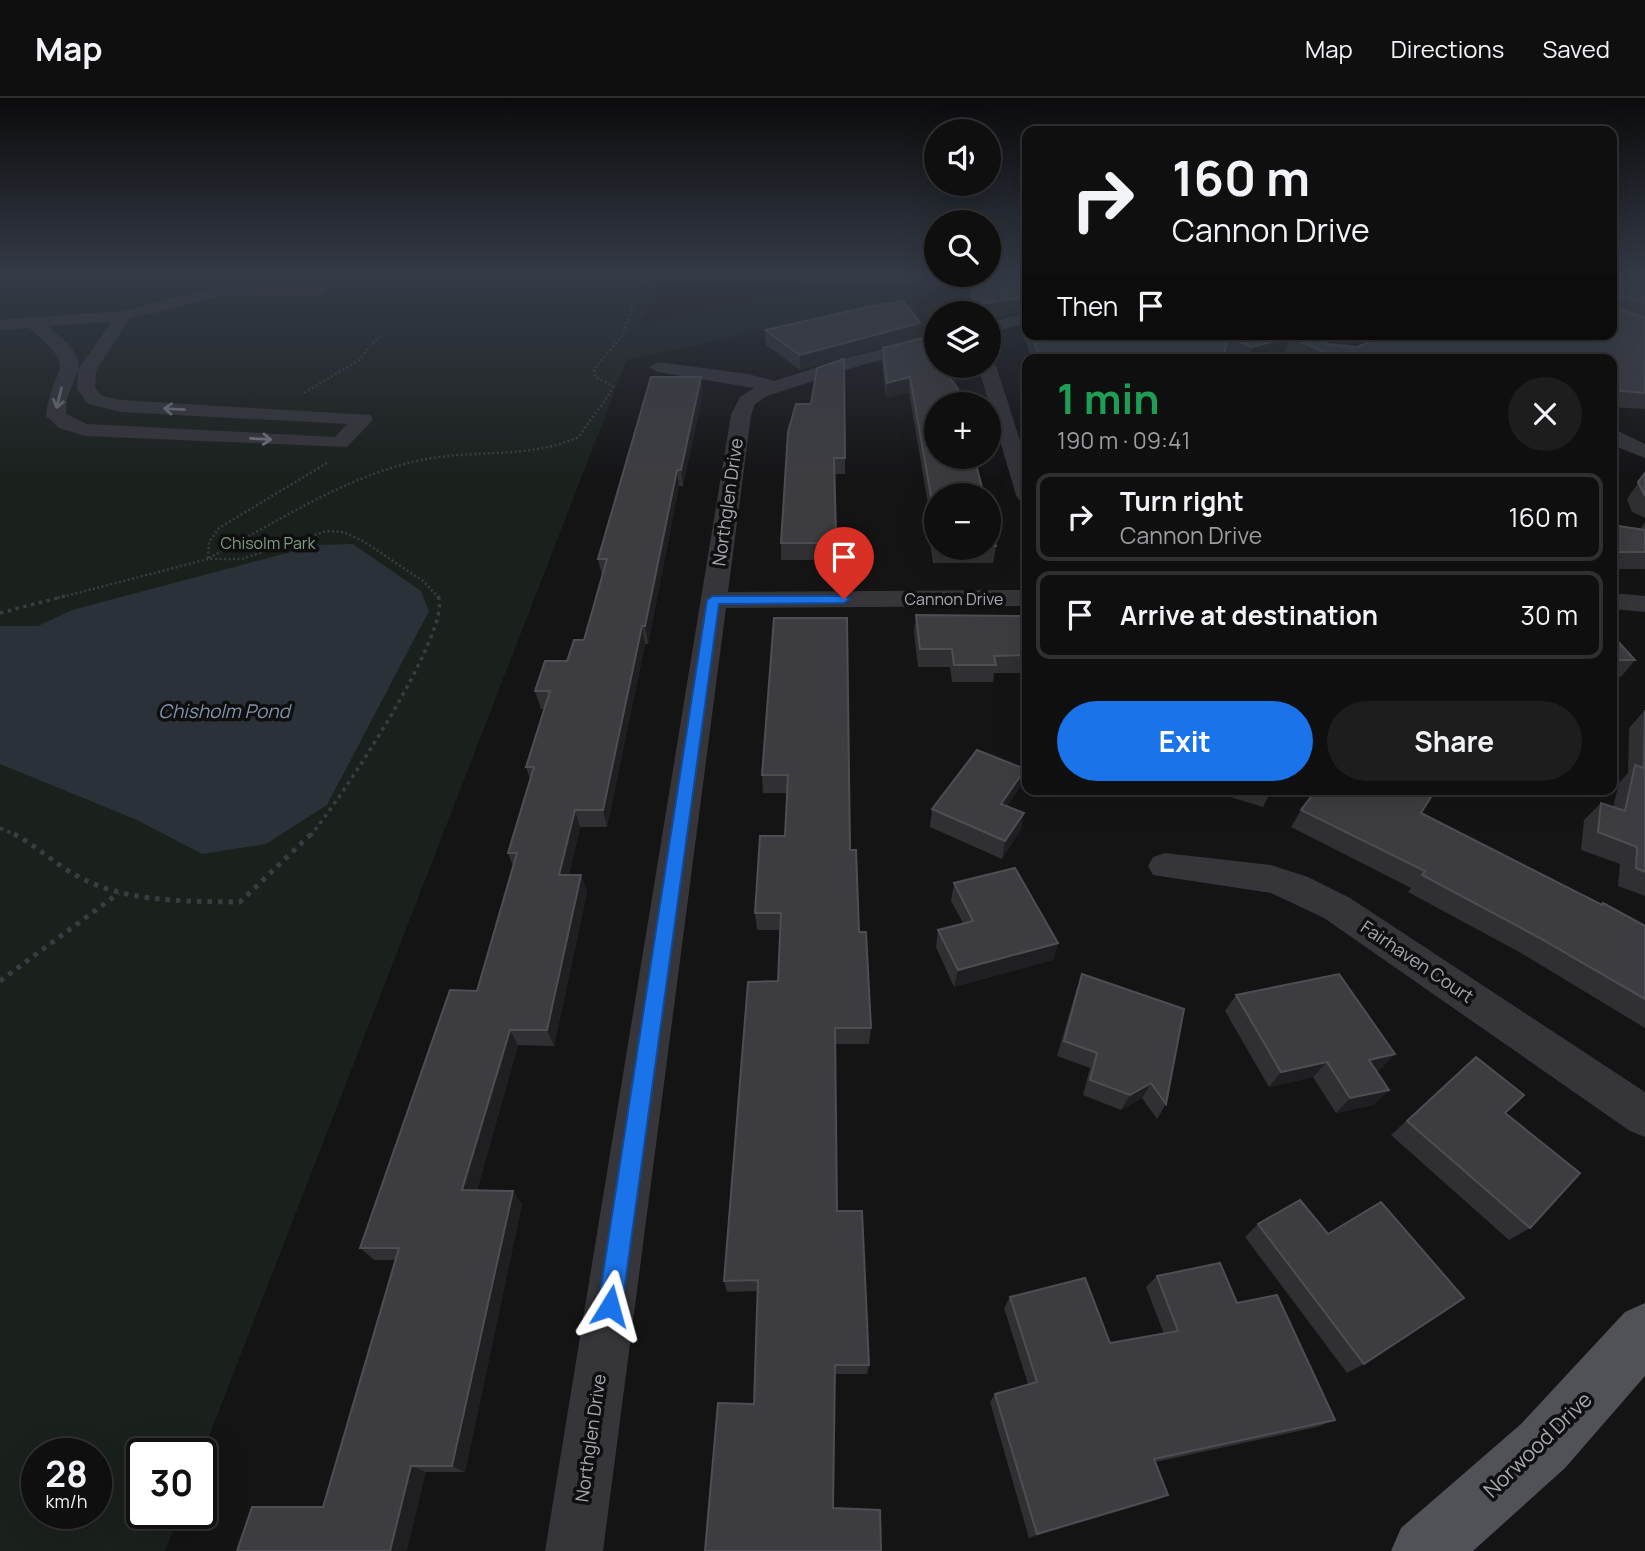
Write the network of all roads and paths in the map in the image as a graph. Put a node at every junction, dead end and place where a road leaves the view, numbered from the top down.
1 (58, 343) edge
2 (105, 343) edge
3 (374, 343) edge
4 (616, 343) edge
5 (924, 344) edge
6 (658, 367) dead end
7 (991, 378) edge
8 (773, 387) junction
9 (295, 397) dead end
10 (1640, 428) dead end
11 (1617, 432) edge
12 (1617, 440) edge
13 (1645, 452) edge
14 (334, 456) dead end
15 (1022, 479) edge
16 (208, 559) junction
17 (1022, 598) edge
18 (713, 600) junction
19 (1617, 601) edge
20 (1645, 604) edge
21 (0, 613) edge
22 (0, 828) edge
23 (1165, 866) dead end
24 (120, 892) junction
25 (0, 981) edge
26 (1645, 1116) edge
27 (1645, 1332) edge
28 (574, 1551) edge
29 (1424, 1551) edge

1 -> 2 street
3 - 9 path
4 - 16 path
5 - 8 street, Northglen Drive
6 - 8 street
7 - 15 street
8 - 18 street, Northglen Drive
10 - 11 street
12 - 13 street
14 - 16 path
16 - 21 path
16 - 24 path
17 - 18 street, Cannon Drive
18 - 28 street, Northglen Drive
19 - 20 street
22 - 24 path
23 - 26 street, Fairhaven Court
24 - 25 path
27 - 29 main road, Norwood Drive

